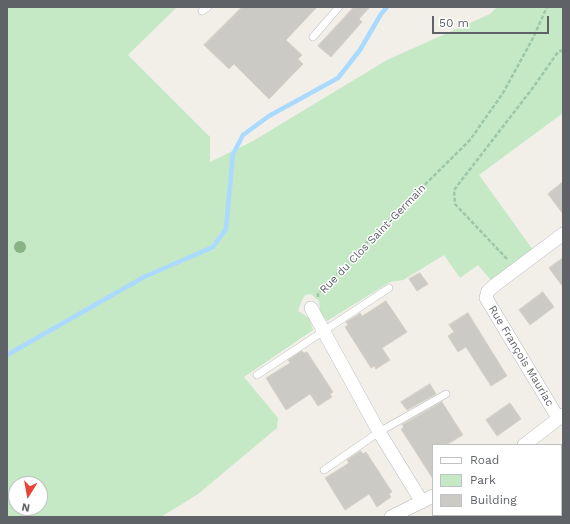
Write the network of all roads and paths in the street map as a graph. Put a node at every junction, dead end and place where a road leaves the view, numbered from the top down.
1 (339, 7) edge
2 (547, 7) edge
3 (313, 37) dead end
4 (563, 50) edge
5 (563, 234) edge
6 (516, 269) junction
7 (389, 288) dead end
8 (311, 308) joint
9 (324, 332) junction
10 (257, 375) dead end
11 (446, 394) dead end
12 (561, 416) edge
13 (379, 432) junction
14 (525, 444) edge
15 (324, 470) dead end
16 (427, 499) edge
17 (392, 517) edge

1 - 3 lane
2 - 8 path, Rue du Clos Saint-Germain
4 - 6 path
5 - 6 street, Rue François Mauriac
6 - 12 street, Rue François Mauriac
7 - 9 lane
8 - 9 street
9 - 10 lane
9 - 13 street
11 - 13 lane
12 - 14 street
13 - 15 lane
13 - 16 street
16 - 17 street

